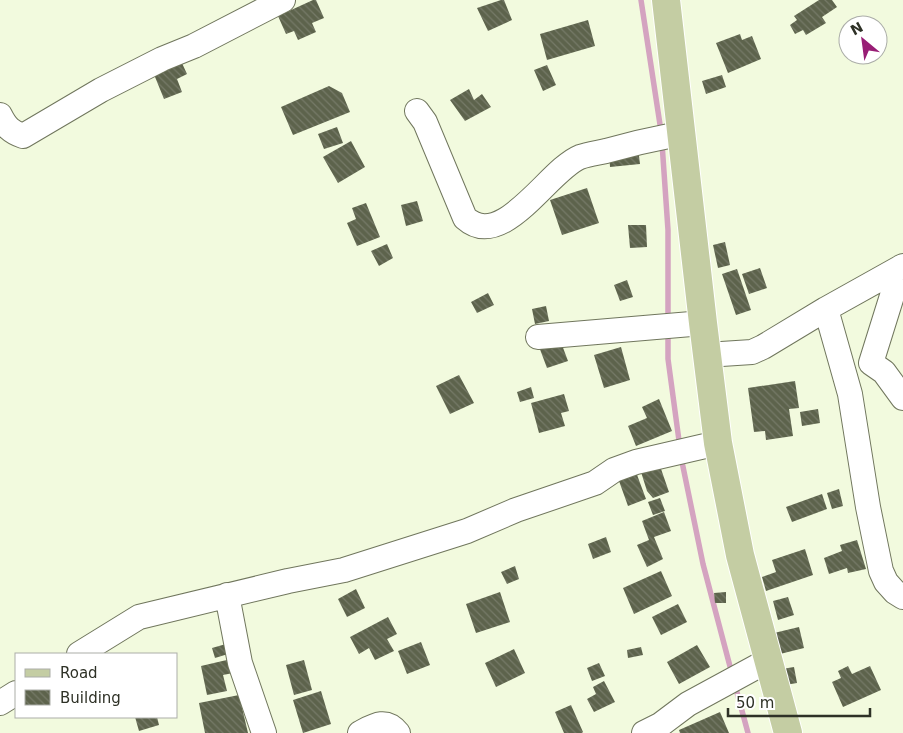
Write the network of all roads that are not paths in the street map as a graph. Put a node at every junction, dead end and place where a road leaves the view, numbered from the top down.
1 (283, 0) edge
2 (666, 0) edge
3 (418, 111) dead end
4 (0, 115) edge
5 (675, 135) junction
6 (902, 267) edge
7 (826, 309) junction
8 (702, 323) junction
9 (538, 337) dead end
10 (706, 354) junction
11 (903, 398) edge
12 (707, 446) junction
13 (228, 596) junction
14 (903, 597) edge
15 (81, 653) edge
16 (759, 664) junction
17 (15, 694) edge
18 (0, 703) edge
19 (264, 733) edge
20 (360, 733) edge
21 (398, 733) edge
22 (644, 733) edge
23 (788, 733) edge

1 - 4 street
2 - 5 main road
3 - 5 street
5 - 8 main road
6 - 7 street
6 - 11 street
7 - 10 street
7 - 14 street
8 - 9 street
8 - 10 main road
10 - 12 main road
12 - 13 street
12 - 16 main road
13 - 15 street
13 - 19 street
16 - 22 street
16 - 23 main road
17 - 18 street
20 - 21 street

